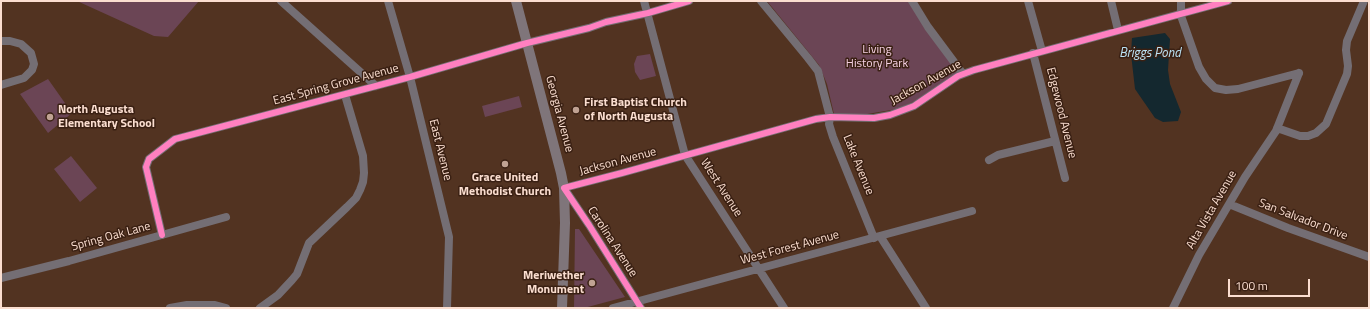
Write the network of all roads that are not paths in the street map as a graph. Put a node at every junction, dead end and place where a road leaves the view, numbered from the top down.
1 (281, 1) edge
2 (388, 1) edge
3 (516, 1) edge
4 (644, 1) edge
5 (689, 1) edge
6 (761, 1) edge
7 (912, 1) edge
8 (1028, 1) edge
9 (1111, 1) edge
10 (1181, 1) edge
11 (1228, 1) edge
12 (1365, 5) edge
13 (648, 13) junction
14 (1181, 13) junction
15 (1118, 30) junction
16 (1, 41) edge
17 (527, 43) junction
18 (1042, 51) junction
19 (1033, 53) junction
20 (963, 74) junction
21 (410, 78) junction
22 (1, 85) edge
23 (376, 86) junction
24 (345, 95) junction
25 (830, 117) junction
26 (1277, 128) junction
27 (1055, 141) junction
28 (685, 155) junction
29 (990, 160) dead end
30 (1065, 178) dead end
31 (564, 188) junction
32 (1229, 204) junction
33 (972, 211) dead end
34 (226, 217) dead end
35 (162, 235) junction
36 (877, 237) junction
37 (1369, 257) edge
38 (758, 269) junction
39 (1, 278) edge
40 (639, 305) edge
41 (170, 308) edge
42 (226, 308) edge
43 (260, 308) edge
44 (447, 308) edge
45 (562, 308) edge
46 (613, 308) edge
47 (784, 308) edge
48 (926, 308) edge
49 (1173, 308) edge

1 - 23 street
2 - 21 street, East Avenue
3 - 17 main road, Georgia Avenue
4 - 13 street, West Avenue
5 - 13 street, East Spring Grove Avenue
6 - 25 street, Lake Avenue
7 - 20 street
8 - 18 street
9 - 15 street
10 - 14 street
11 - 14 street, Jackson Avenue
12 - 26 street
13 - 17 street, East Spring Grove Avenue
13 - 28 street, West Avenue
14 - 15 street, Jackson Avenue
14 - 26 street, Alta Vista Avenue
15 - 18 street, Jackson Avenue
16 - 22 street
17 - 21 street, East Spring Grove Avenue
17 - 31 main road, Georgia Avenue
18 - 19 street, Jackson Avenue
19 - 20 street, Jackson Avenue
19 - 27 street, Edgewood Avenue
20 - 25 street, Jackson Avenue
21 - 23 street, East Spring Grove Avenue
21 - 44 street, East Avenue
23 - 24 street, East Spring Grove Avenue
24 - 35 street, East Spring Grove Avenue
24 - 43 street
25 - 28 street, Jackson Avenue
25 - 36 street, Lake Avenue
26 - 32 street, Alta Vista Avenue
27 - 29 street
27 - 30 street, Edgewood Avenue
28 - 31 street, Jackson Avenue
28 - 38 street, West Avenue
31 - 40 street, Carolina Avenue
31 - 45 main road, Georgia Avenue
32 - 37 street, San Salvador Drive
32 - 49 street, Alta Vista Avenue
33 - 36 street, West Forest Avenue
34 - 35 street, Spring Oak Lane
35 - 39 street, Spring Oak Lane
36 - 38 street, West Forest Avenue
36 - 48 street, Lake Avenue
38 - 40 street, West Forest Avenue
38 - 47 street, West Avenue
40 - 46 street, West Forest Avenue
41 - 42 street

